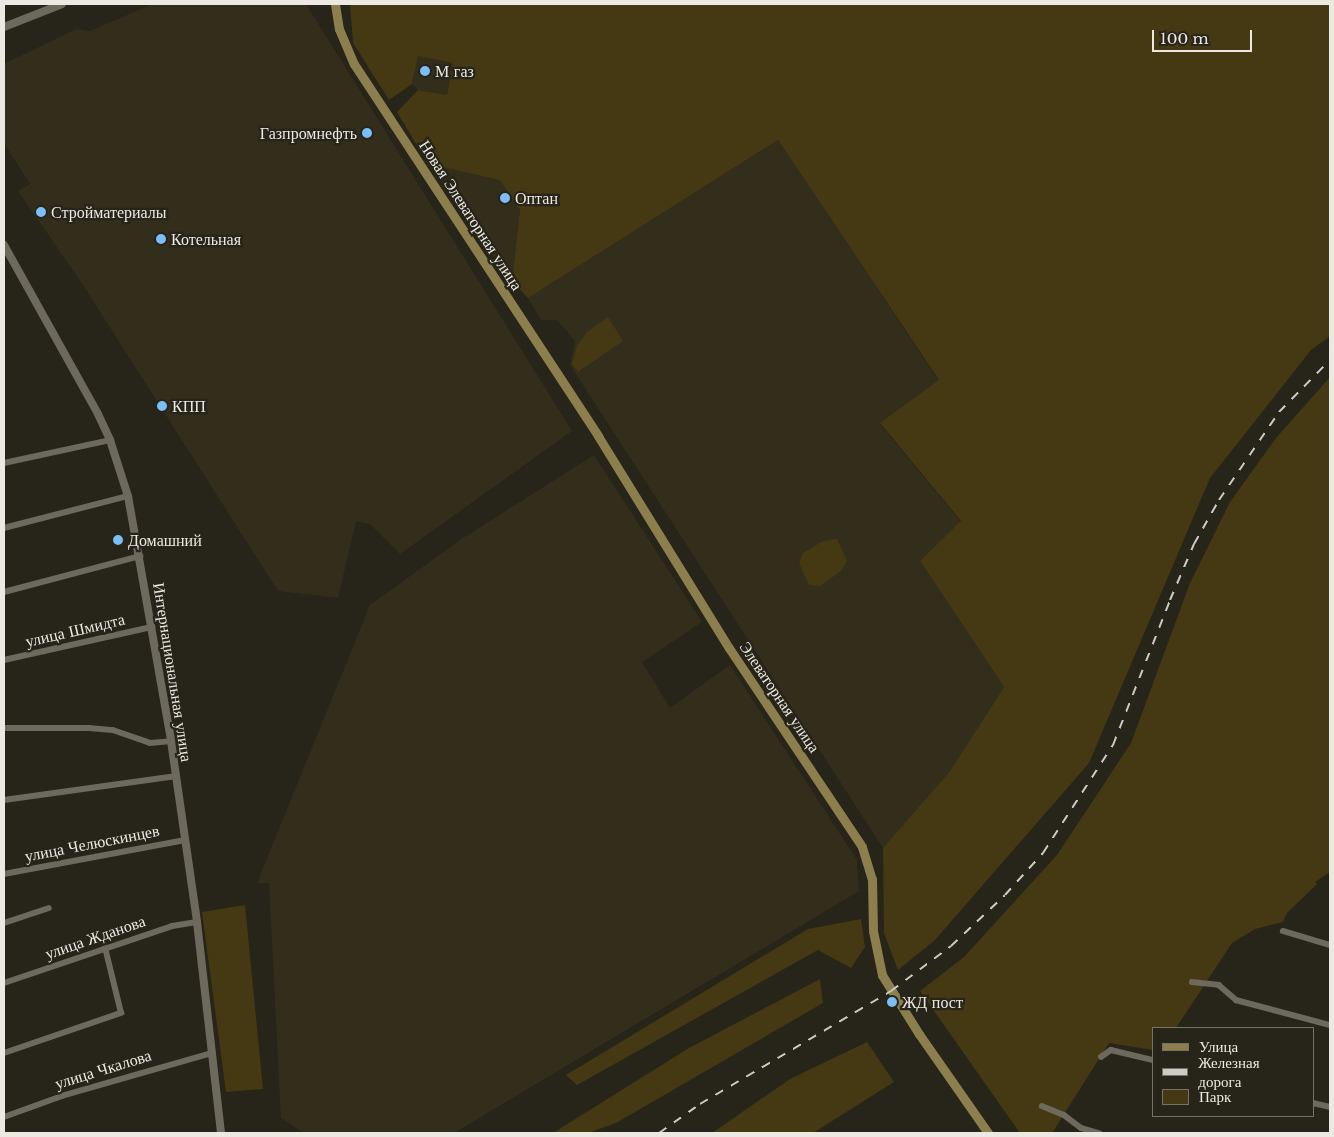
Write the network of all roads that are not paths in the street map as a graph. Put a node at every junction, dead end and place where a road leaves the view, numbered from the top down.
1 (62, 4) edge
2 (335, 4) edge
3 (4, 27) edge
4 (4, 245) edge
5 (598, 436) joint
6 (110, 440) junction
7 (4, 463) edge
8 (128, 496) junction
9 (4, 528) edge
10 (140, 556) junction
11 (4, 592) edge
12 (152, 626) junction
13 (4, 660) edge
14 (4, 728) edge
15 (171, 741) junction
16 (176, 776) junction
17 (4, 800) edge
18 (186, 840) junction
19 (4, 874) edge
20 (49, 908) dead end
21 (197, 922) junction
22 (4, 923) edge
23 (1283, 931) dead end
24 (1330, 944) edge
25 (105, 948) junction
26 (1192, 982) dead end
27 (4, 983) edge
28 (1330, 1025) edge
29 (4, 1053) edge
30 (212, 1053) junction
31 (1101, 1058) dead end
32 (1152, 1060) edge
33 (1314, 1102) edge
34 (1042, 1106) dead end
35 (1330, 1106) edge
36 (4, 1117) edge
37 (220, 1133) edge
38 (988, 1133) edge
39 (1099, 1133) edge

1 - 3 street
2 - 5 main road, Новая Элеваторная улица
4 - 6 street, Интернациональная улица
5 - 38 main road, Элеваторная улица
6 - 7 street
6 - 8 street, Интернациональная улица
8 - 9 street
8 - 10 street, Интернациональная улица
10 - 11 street
10 - 12 street, Интернациональная улица
12 - 13 street, улица Шмидта
12 - 15 street, Интернациональная улица
14 - 15 street
15 - 16 street, Интернациональная улица
16 - 17 street
16 - 18 street, Интернациональная улица
18 - 19 street, улица Челюскинцев
18 - 21 street, Интернациональная улица
20 - 22 street
21 - 25 street, улица Жданова
21 - 30 street, Интернациональная улица
23 - 24 street
25 - 27 street, улица Жданова
25 - 29 street
26 - 28 street
30 - 36 street, улица Чкалова
30 - 37 street, Интернациональная улица
31 - 32 street
33 - 35 street
34 - 39 street

